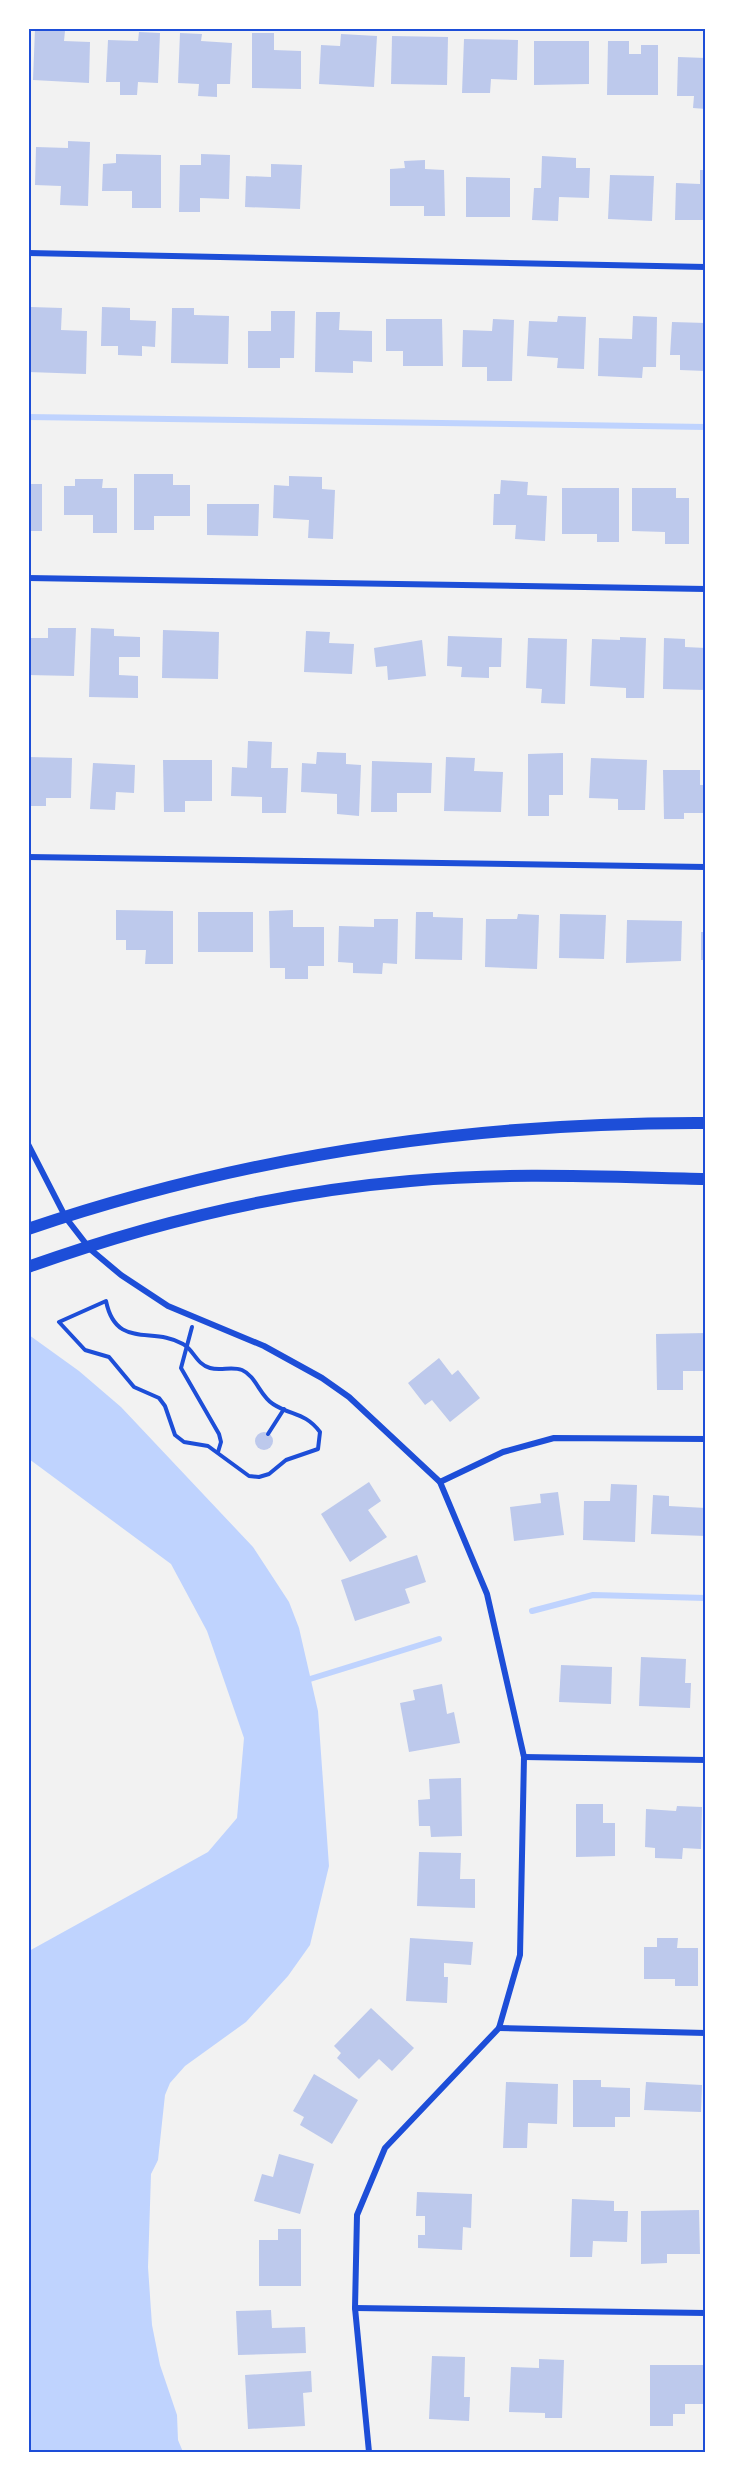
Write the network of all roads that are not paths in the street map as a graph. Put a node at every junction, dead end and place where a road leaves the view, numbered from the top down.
1 (28, 253) edge
2 (705, 267) edge
3 (28, 578) edge
4 (705, 589) edge
5 (28, 857) edge
6 (705, 867) edge
7 (705, 1123) edge
8 (28, 1144) edge
9 (705, 1179) edge
10 (28, 1229) edge
11 (28, 1267) edge
12 (705, 1440) edge
13 (440, 1482) junction
14 (524, 1757) junction
15 (705, 1760) edge
16 (499, 2028) junction
17 (705, 2032) edge
18 (355, 2308) junction
19 (705, 2313) edge
20 (369, 2452) edge

1 - 2 street
3 - 4 street
5 - 6 street
7 - 10 main road
8 - 13 street
9 - 11 main road
12 - 13 street
13 - 14 street
14 - 15 street
14 - 16 street
16 - 17 street
16 - 18 street
18 - 19 street
18 - 20 street

